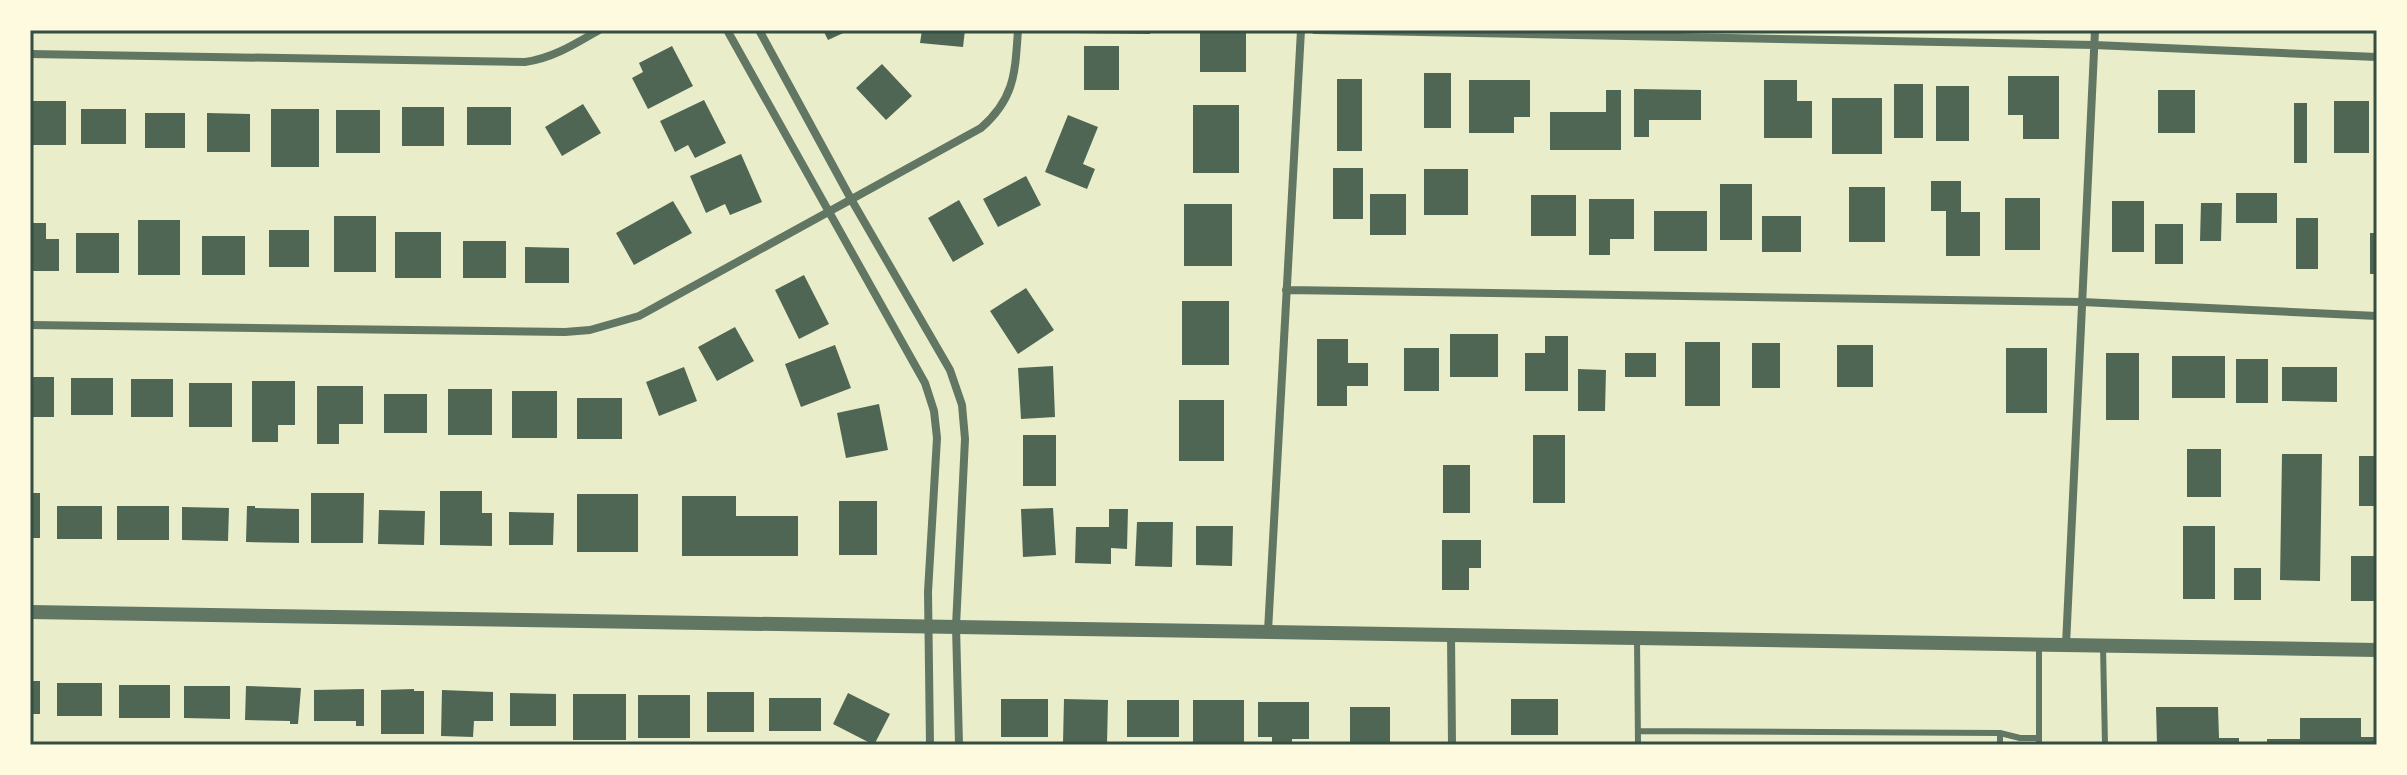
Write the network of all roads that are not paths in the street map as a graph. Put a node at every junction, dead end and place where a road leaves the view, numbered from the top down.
1 (599, 30) edge
2 (727, 30) edge
3 (759, 30) edge
4 (1018, 30) edge
5 (1301, 30) edge
6 (1315, 30) edge
7 (2095, 30) edge
8 (2094, 45) junction
9 (30, 54) edge
10 (2377, 57) edge
11 (851, 199) junction
12 (828, 212) junction
13 (1286, 290) junction
14 (2082, 302) junction
15 (2377, 316) edge
16 (30, 325) edge
17 (30, 612) edge
18 (928, 625) junction
19 (956, 626) junction
20 (1268, 631) junction
21 (1451, 634) junction
22 (1637, 638) junction
23 (2039, 644) junction
24 (2066, 645) junction
25 (2103, 646) junction
26 (2377, 650) edge
27 (1638, 731) junction
28 (2000, 733) junction
29 (2039, 741) edge
30 (930, 745) edge
31 (959, 745) edge
32 (1452, 745) edge
33 (1638, 745) edge
34 (2000, 745) edge
35 (2105, 745) edge

1 - 9 street
2 - 12 street
3 - 11 street
4 - 11 street
5 - 13 street
6 - 8 street
7 - 8 street
8 - 10 street
8 - 14 street
11 - 12 street
11 - 19 street
12 - 16 street
12 - 18 street
13 - 14 street
13 - 20 street
14 - 15 street
14 - 24 street
17 - 18 street
18 - 19 street
18 - 30 street
19 - 20 street
19 - 31 street
20 - 21 street
21 - 22 street
21 - 32 street
22 - 23 street
22 - 27 lane
23 - 24 street
23 - 29 lane
24 - 25 street
25 - 26 street
25 - 35 lane
27 - 28 lane
27 - 33 lane
28 - 29 lane
28 - 34 lane

